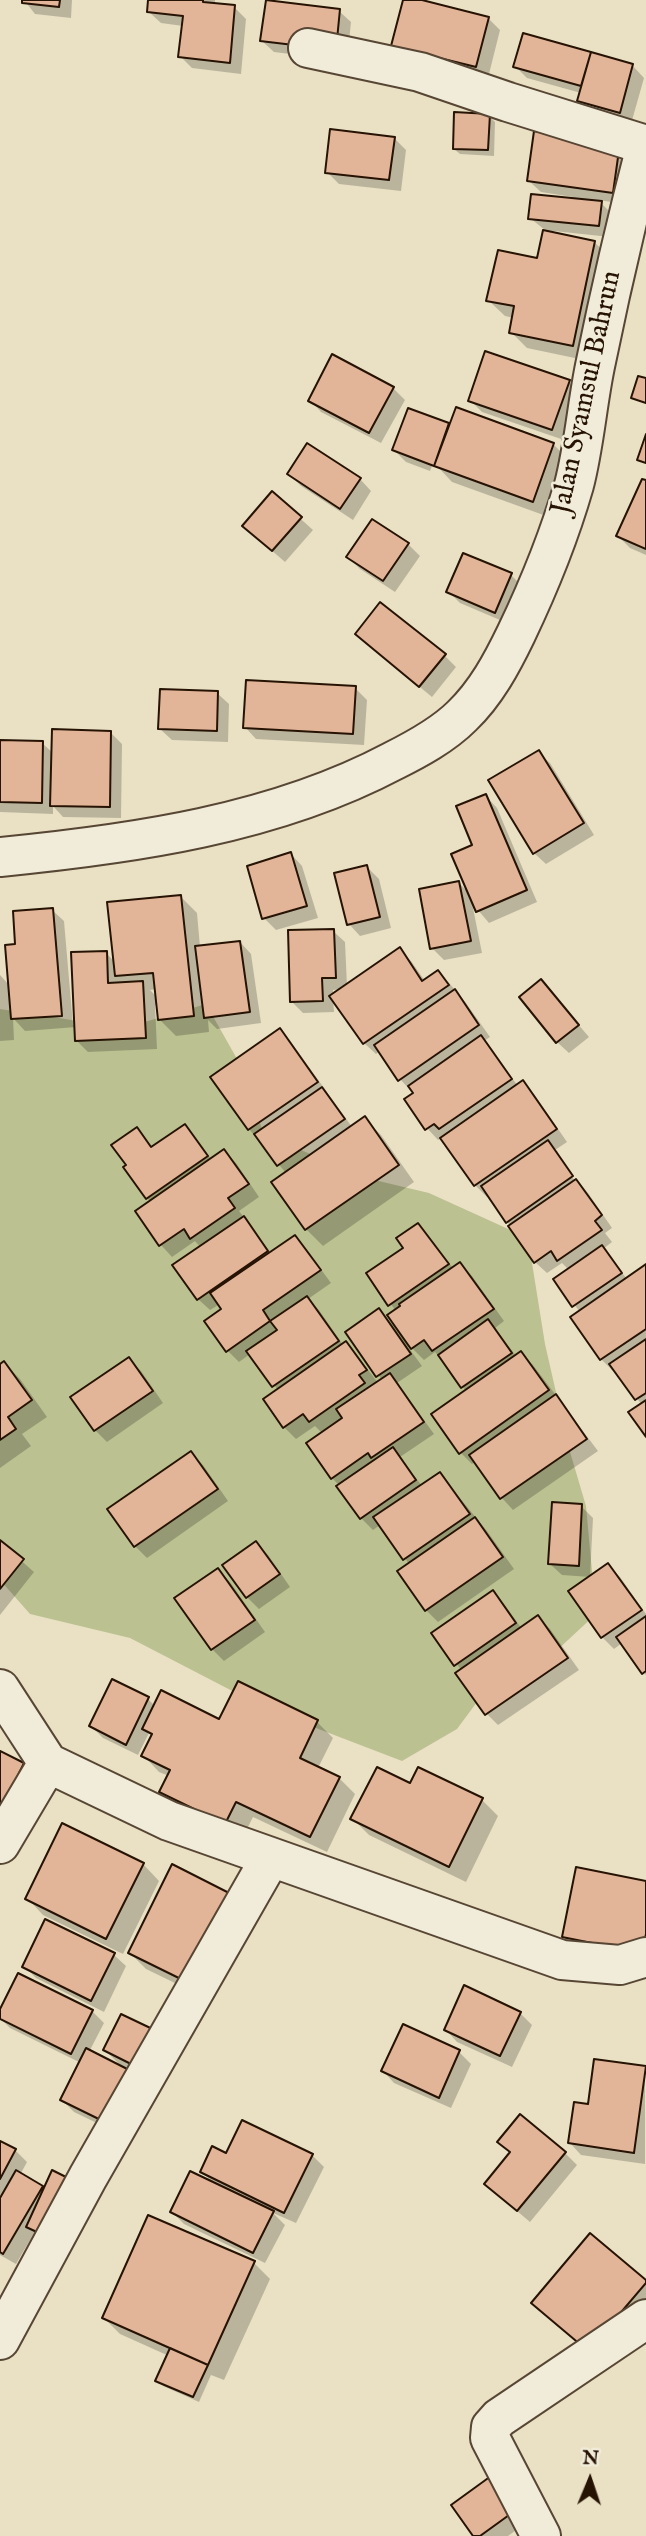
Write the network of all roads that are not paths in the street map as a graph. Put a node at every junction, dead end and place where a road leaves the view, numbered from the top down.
1 (308, 48) dead end
2 (646, 145) edge
3 (634, 241) edge
4 (0, 857) edge
5 (0, 1689) edge
6 (48, 1763) junction
7 (0, 1844) edge
8 (271, 1857) junction
9 (646, 1957) edge
10 (646, 2319) edge
11 (0, 2340) edge
12 (541, 2536) edge

1 - 2 street
2 - 3 street, Jalan Syamsul Bahrun
3 - 4 street, Jalan Syamsul Bahrun
5 - 6 street
6 - 7 street
6 - 8 street
8 - 9 street
8 - 11 street
10 - 12 street

